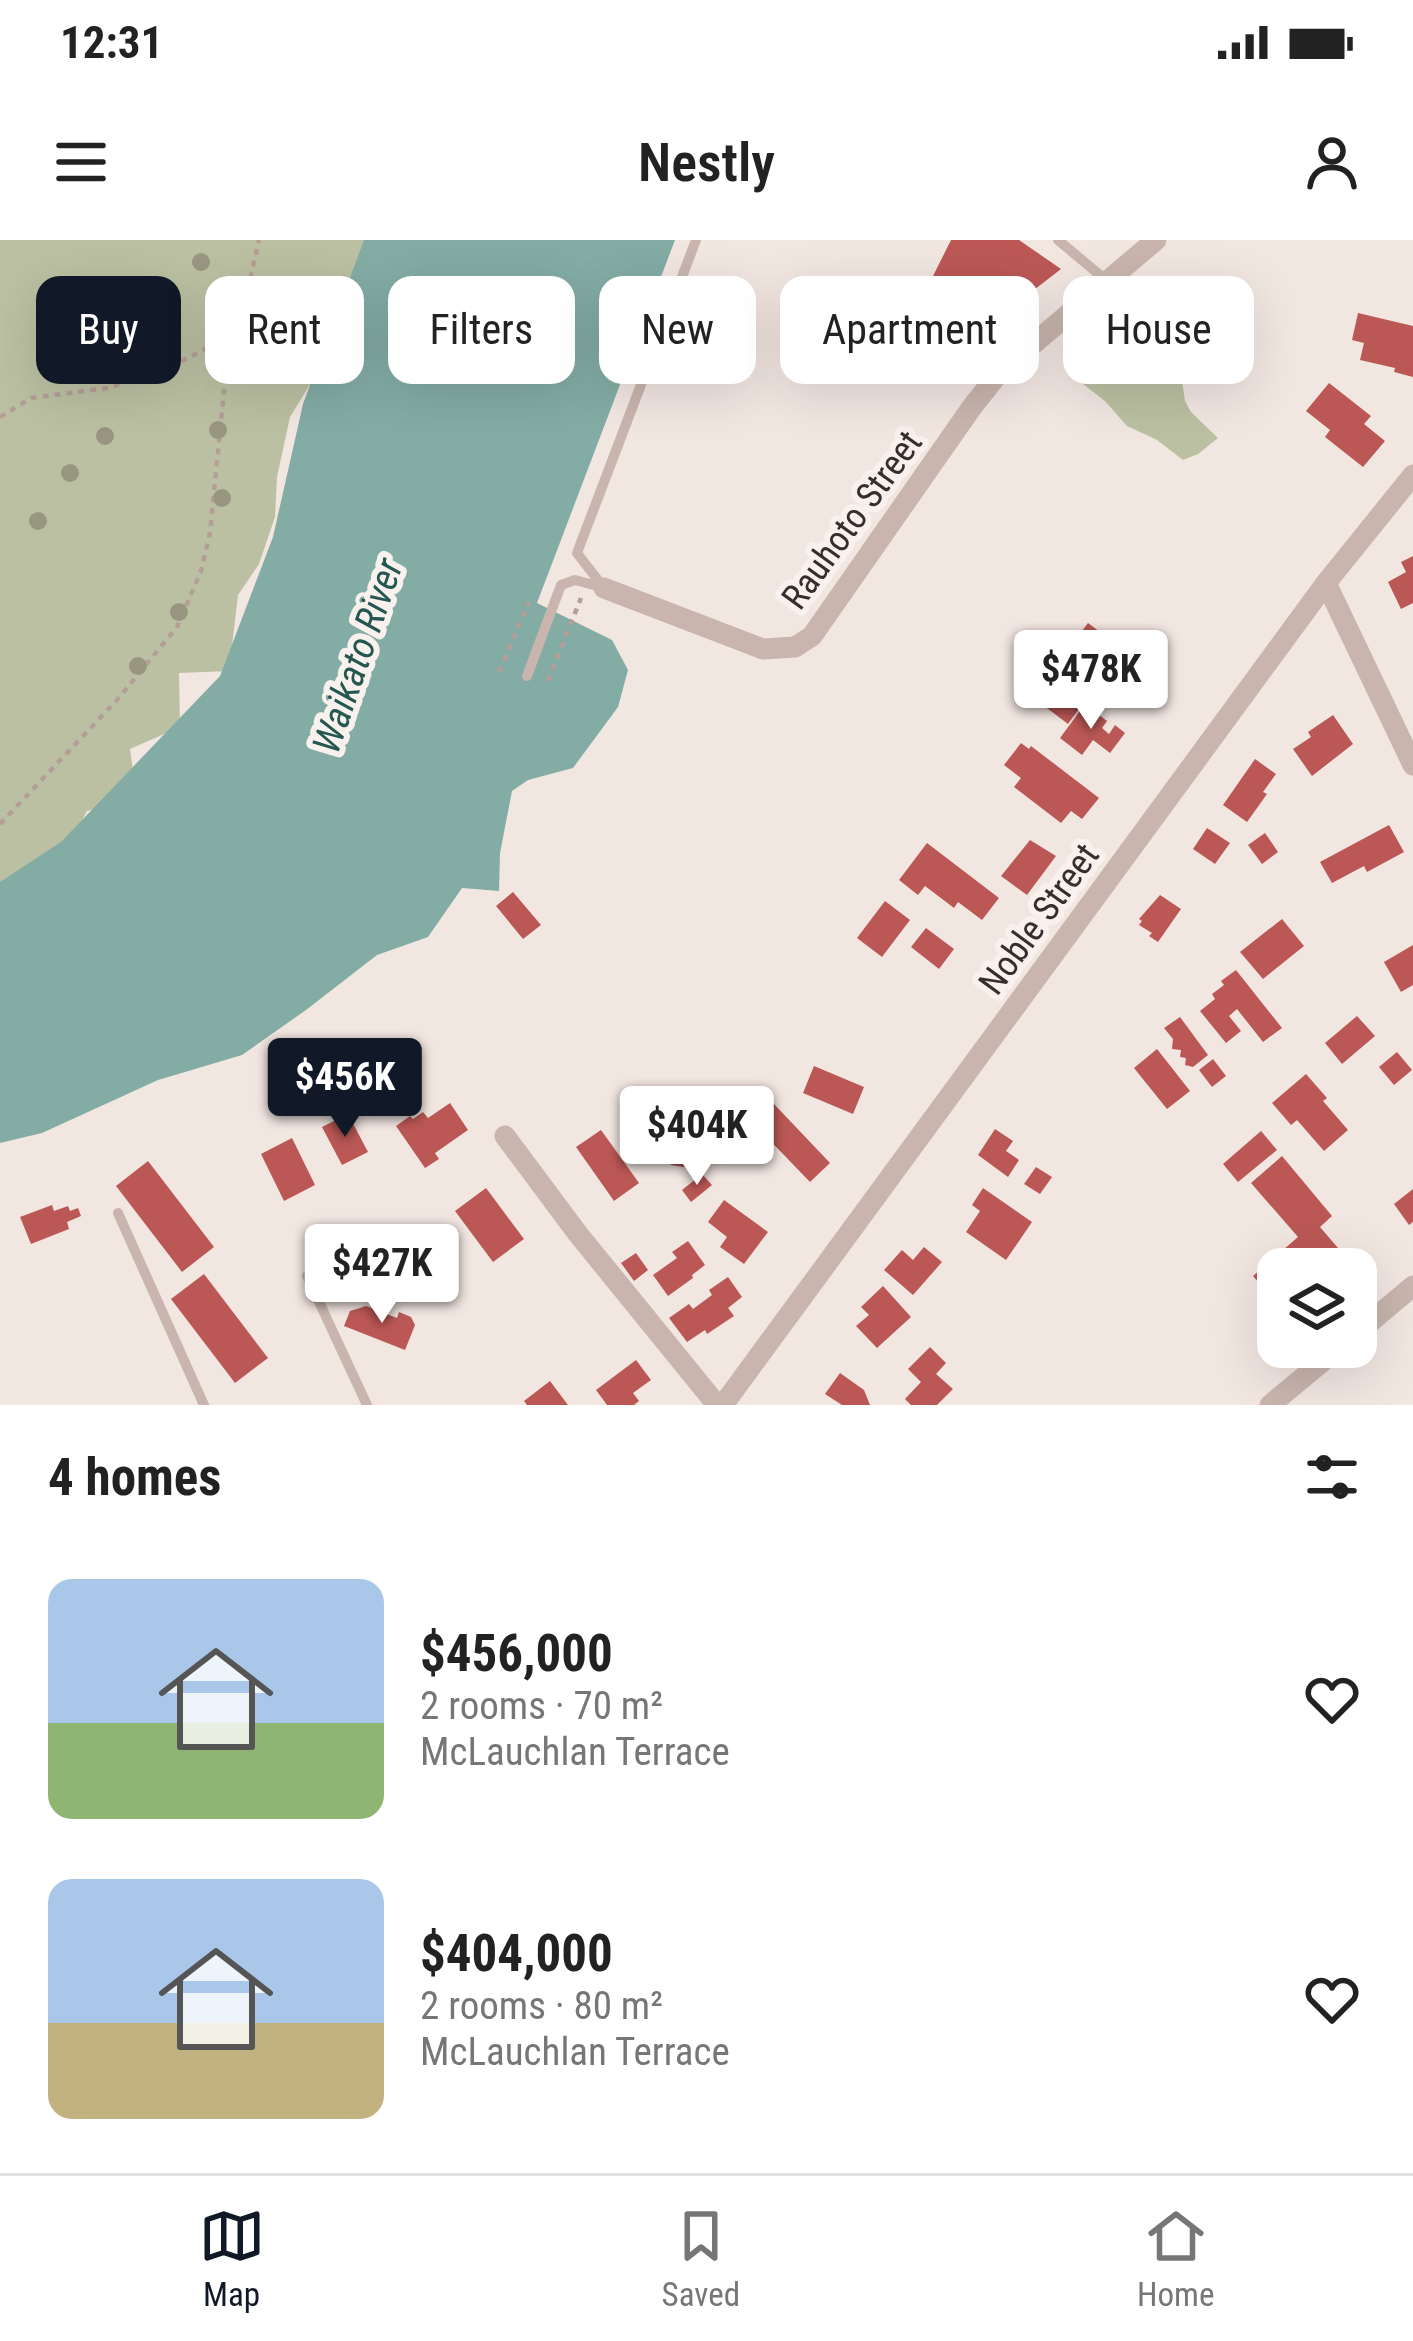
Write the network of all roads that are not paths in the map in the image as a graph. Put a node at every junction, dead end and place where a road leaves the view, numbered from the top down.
1 (697, 240) edge
2 (1058, 240) edge
3 (1156, 240) edge
4 (1102, 276) edge
5 (1114, 276) edge
6 (1063, 319) edge
7 (1413, 475) edge
8 (1326, 583) junction
9 (604, 588) junction
10 (526, 676) dead end
11 (1413, 766) edge
12 (505, 1136) dead end
13 (118, 1213) dead end
14 (308, 1276) dead end
15 (1413, 1286) edge
16 (1377, 1316) edge
17 (1315, 1368) edge
18 (204, 1405) edge
19 (368, 1405) edge
20 (720, 1405) edge
21 (1270, 1405) edge

1 - 9 lane
2 - 4 lane
3 - 5 street, Rauhoto Street
6 - 9 street, Rauhoto Street
7 - 8 street, Noble Street
8 - 11 street
8 - 20 street, Noble Street
9 - 10 lane
12 - 20 street
13 - 18 lane
14 - 19 lane
15 - 16 street
17 - 21 street

